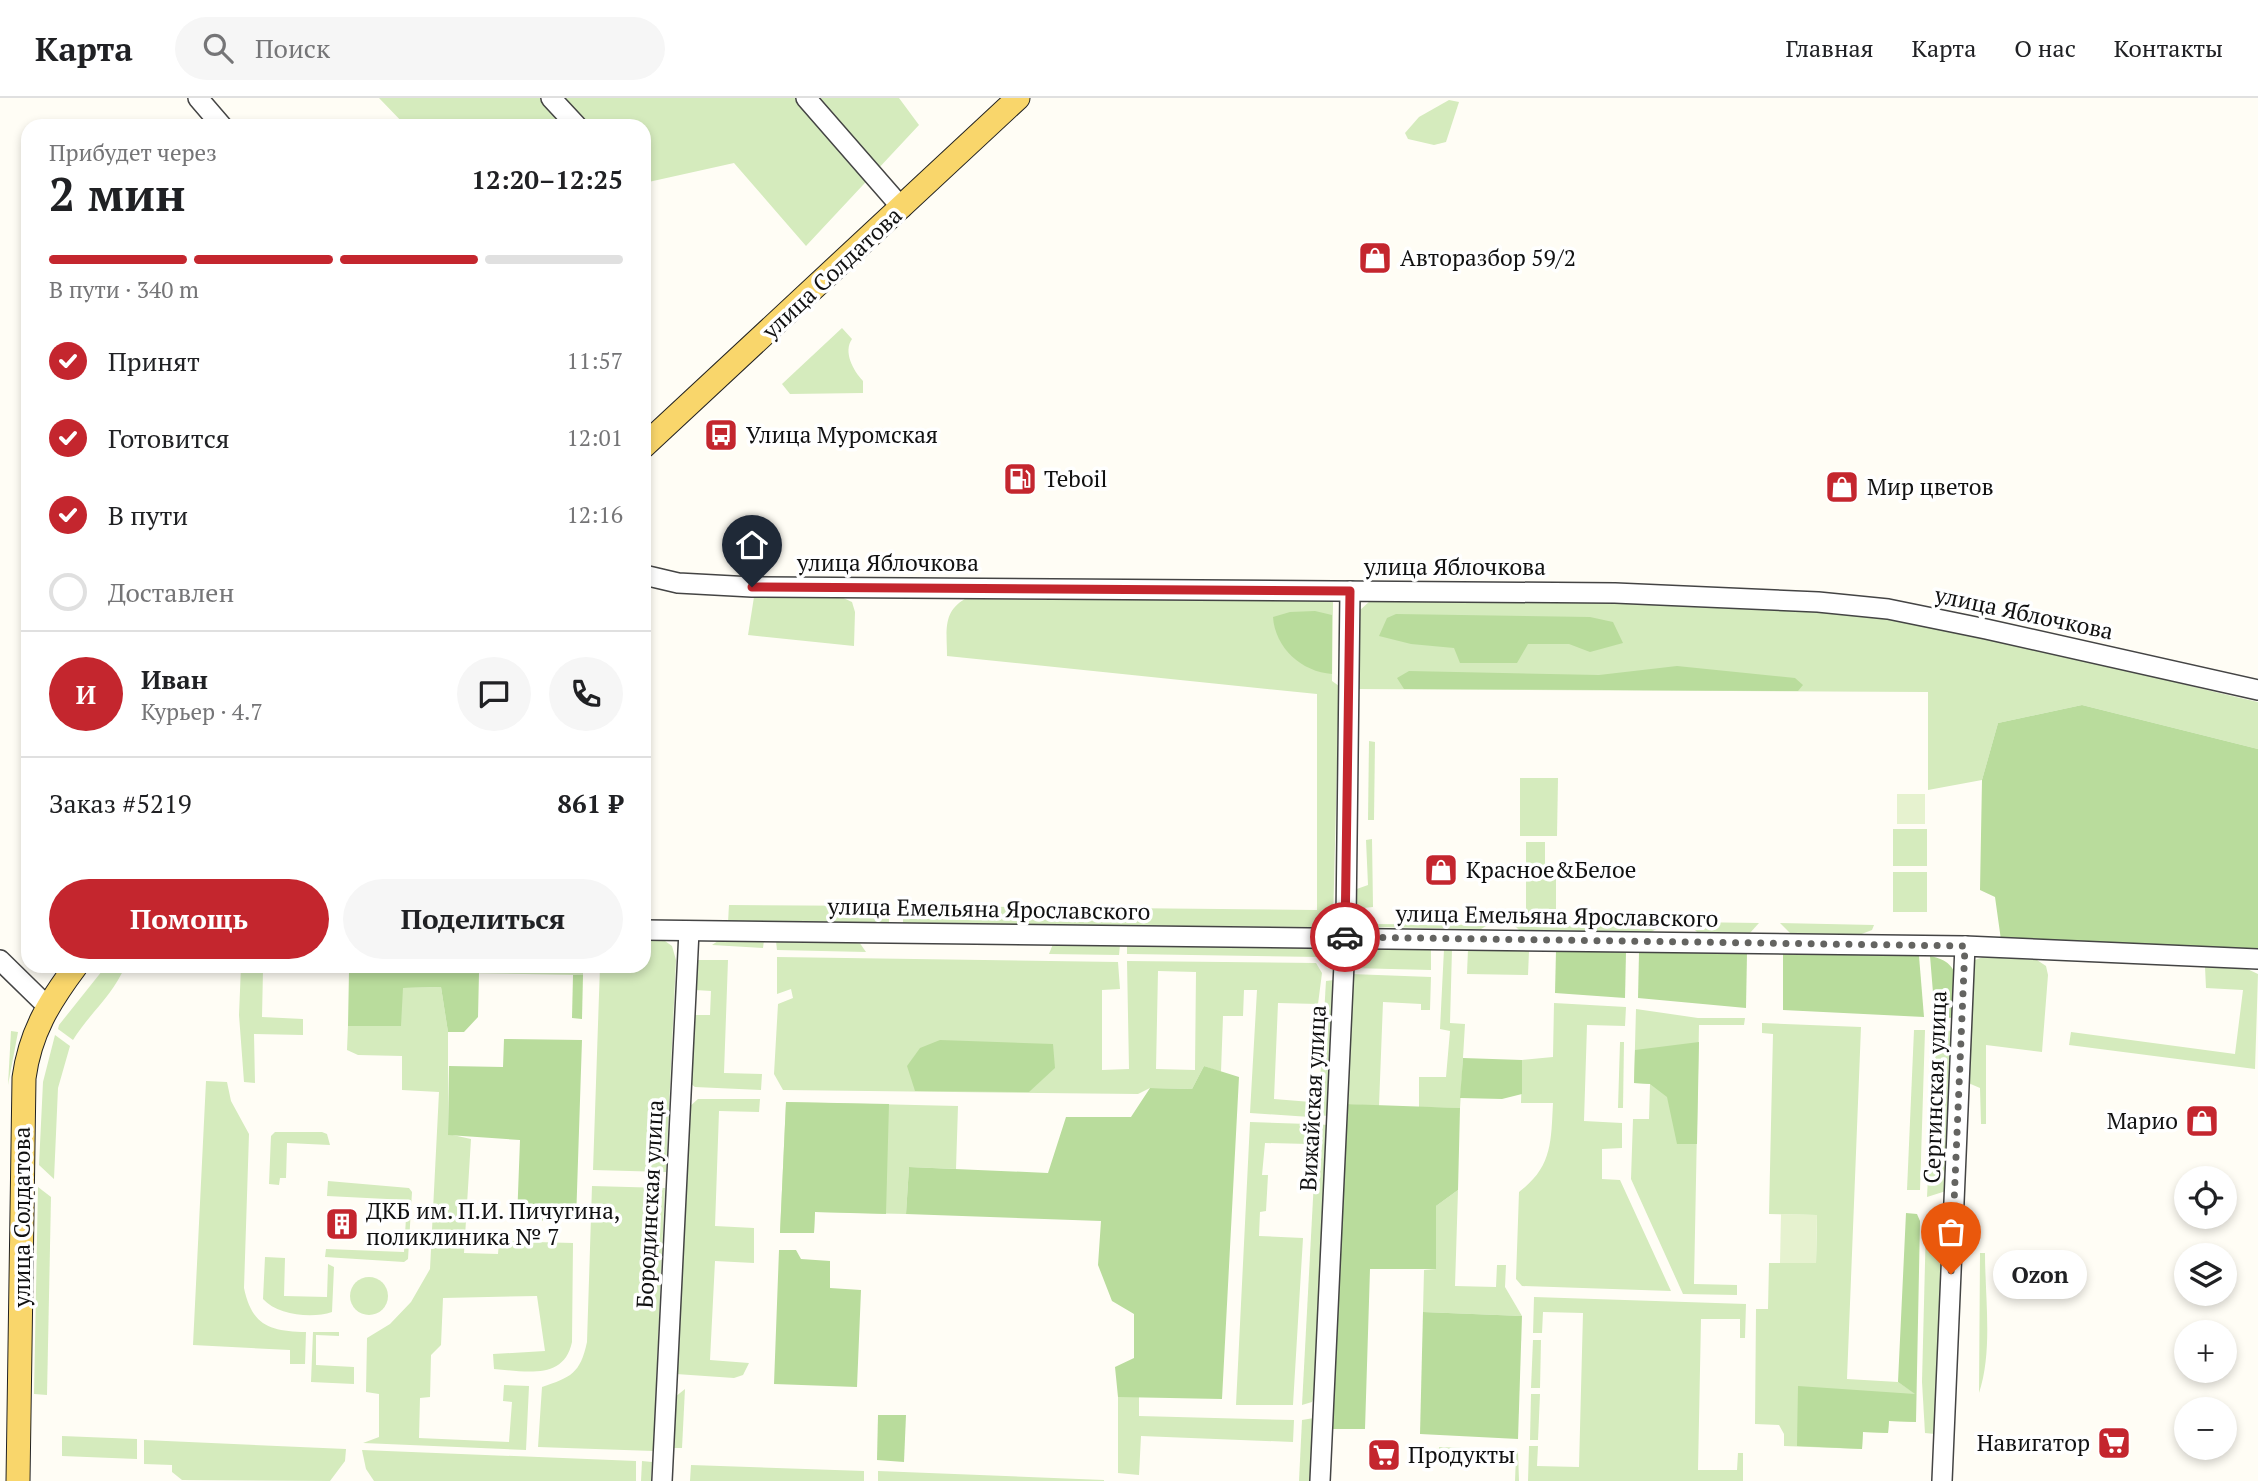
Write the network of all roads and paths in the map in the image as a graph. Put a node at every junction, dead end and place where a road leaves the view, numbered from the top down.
1 (198, 98) edge
2 (551, 98) edge
3 (806, 98) edge
4 (1018, 98) edge
5 (216, 119) edge
6 (570, 119) edge
7 (902, 208) junction
8 (651, 440) edge
9 (651, 577) edge
10 (1350, 591) junction
11 (2258, 690) edge
12 (651, 930) edge
13 (689, 930) junction
14 (1345, 937) junction
15 (1965, 946) junction
16 (2258, 959) edge
17 (0, 960) edge
18 (71, 973) edge
19 (47, 1006) junction
20 (18, 1481) edge
21 (662, 1481) edge
22 (1320, 1481) edge
23 (1942, 1481) edge

1 - 5 street
2 - 6 street
3 - 7 street
4 - 7 main road, улица Солдатова
7 - 8 main road, улица Солдатова
9 - 10 street, улица Яблочкова
10 - 11 street, улица Яблочкова
10 - 14 street, Вижайская улица
12 - 13 street, улица Емельяна Ярославского
13 - 14 street, улица Емельяна Ярославского
13 - 21 street, Бородинская улица
14 - 15 street, улица Емельяна Ярославского
14 - 22 street, Вижайская улица
15 - 16 street, улица Емельяна Ярославского
15 - 23 street, Сергинская улица
17 - 19 street
18 - 19 main road, улица Солдатова
19 - 20 main road, улица Солдатова

